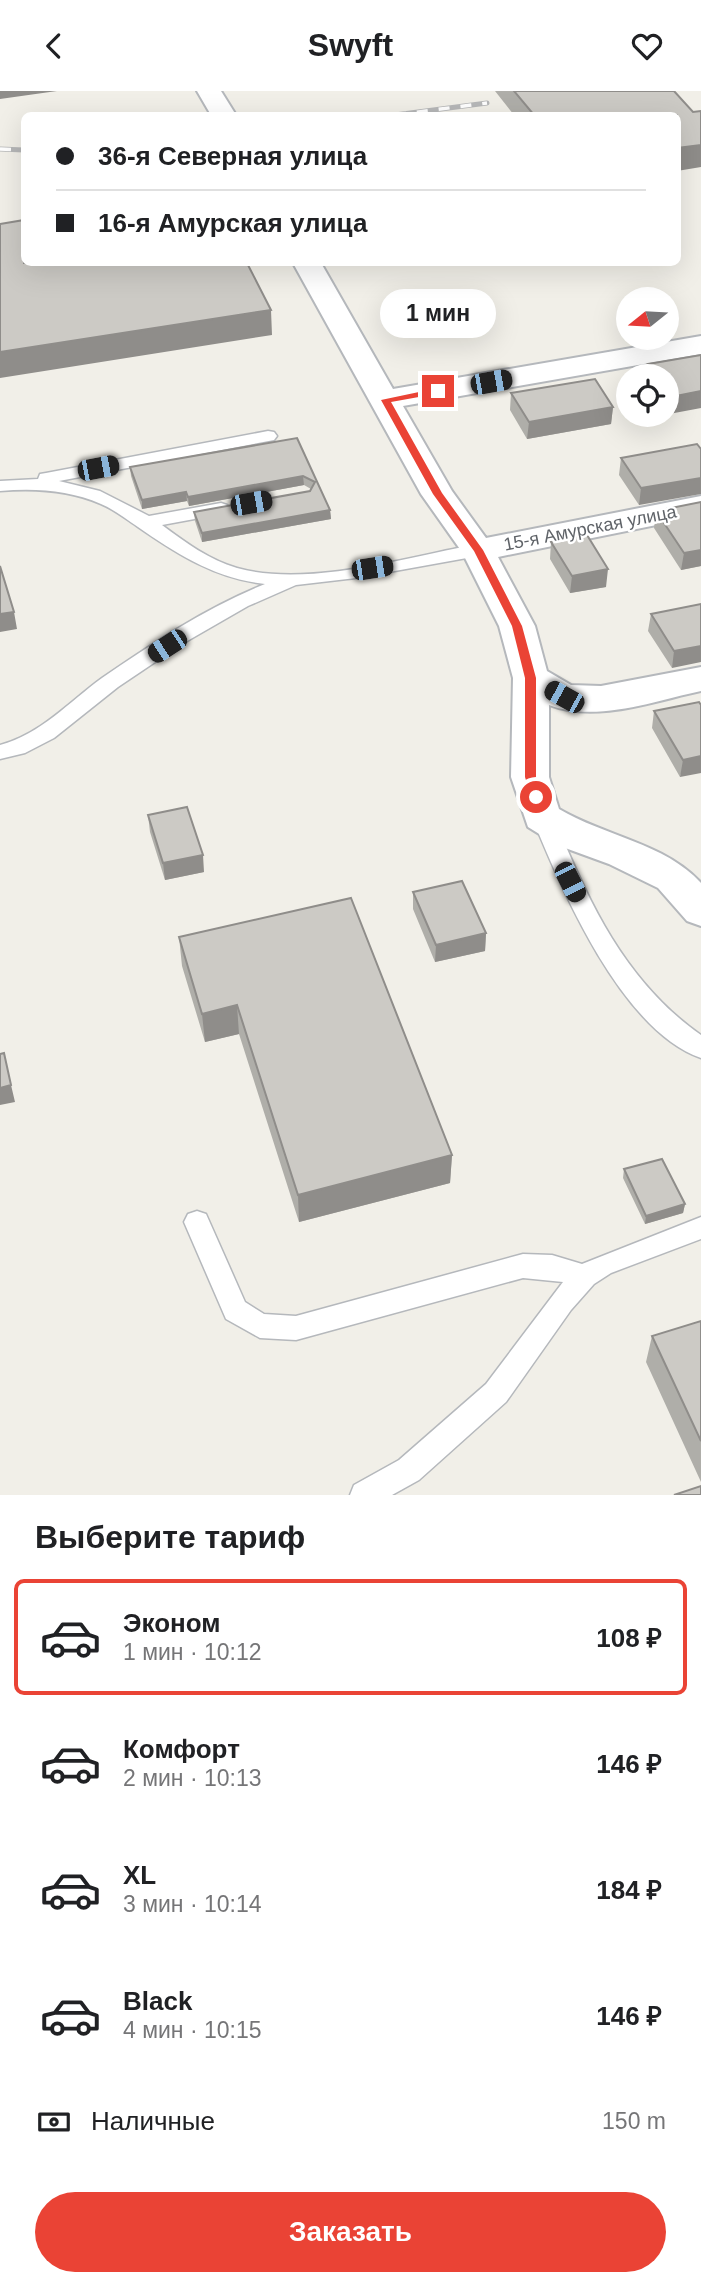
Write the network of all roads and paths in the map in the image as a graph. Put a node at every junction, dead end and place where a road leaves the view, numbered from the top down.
1 (209, 91) edge
2 (221, 112) edge
3 (309, 266) edge
4 (701, 345) edge
5 (385, 400) junction
6 (268, 436) dead end
7 (121, 464) junction
8 (3, 486) edge
9 (237, 506) edge
10 (701, 506) edge
11 (122, 508) junction
12 (144, 523) junction
13 (478, 550) junction
14 (292, 581) junction
15 (531, 678) junction
16 (701, 679) edge
17 (0, 752) edge
18 (542, 817) junction
19 (701, 910) edge
20 (701, 1048) edge
21 (197, 1222) dead end
22 (701, 1228) edge
23 (585, 1276) junction
24 (364, 1495) edge

1 - 2 street
3 - 5 street
4 - 5 street
5 - 13 street
6 - 7 lane
7 - 8 lane
7 - 11 lane
8 - 11 lane
9 - 12 lane
10 - 13 street, 15-я Амурская улица
11 - 12 lane
12 - 14 lane
13 - 14 lane
13 - 15 street
14 - 17 lane
15 - 16 street
15 - 18 street
18 - 19 street
18 - 20 lane
21 - 23 lane
22 - 23 lane
23 - 24 lane

